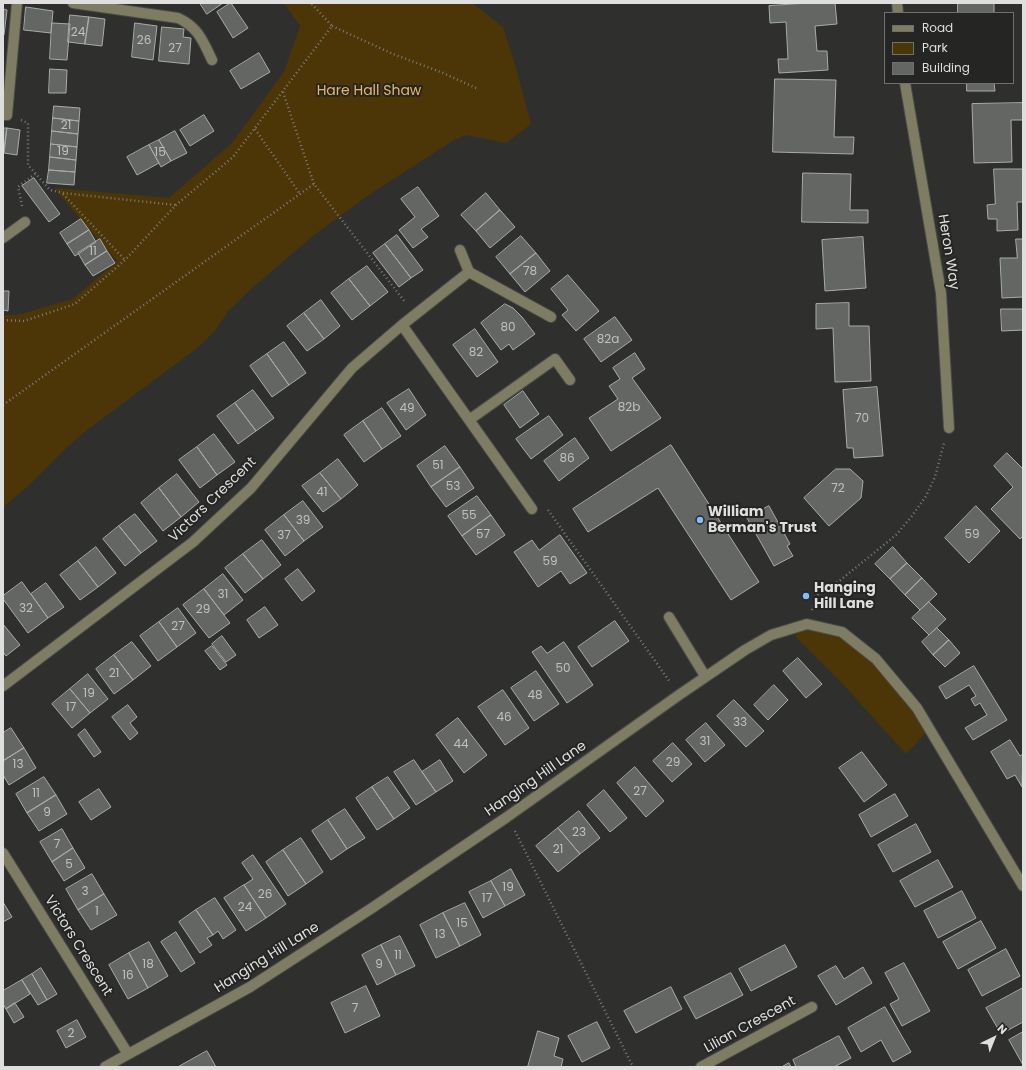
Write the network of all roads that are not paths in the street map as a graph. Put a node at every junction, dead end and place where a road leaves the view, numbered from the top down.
1 (17, 3) edge
2 (73, 3) edge
3 (212, 60) dead end
4 (905, 84) edge
5 (5, 115) edge
6 (25, 222) road end
7 (3, 238) edge
8 (460, 250) dead end
9 (469, 272) junction
10 (551, 318) dead end
11 (402, 325) junction
12 (570, 380) dead end
13 (469, 420) junction
14 (949, 428) road end
15 (532, 509) road end
16 (669, 617) dead end
17 (705, 676) junction
18 (3, 686) edge
19 (3, 853) edge
20 (6, 865) edge
21 (1023, 886) edge
22 (812, 1007) dead end
23 (128, 1054) junction
24 (105, 1067) edge
25 (701, 1067) edge

1 - 5 street
2 - 3 street
4 - 14 street, Heron Way
6 - 7 street
8 - 9 street
9 - 10 street
9 - 11 street, Victors Crescent
11 - 13 street
11 - 18 street, Victors Crescent
12 - 13 street
13 - 15 street
16 - 17 street
17 - 21 street, Hanging Hill Lane
17 - 23 street, Hanging Hill Lane
19 - 20 street, Victors Crescent
20 - 23 street, Victors Crescent
22 - 25 street, Lilian Crescent
23 - 24 street, Hanging Hill Lane

